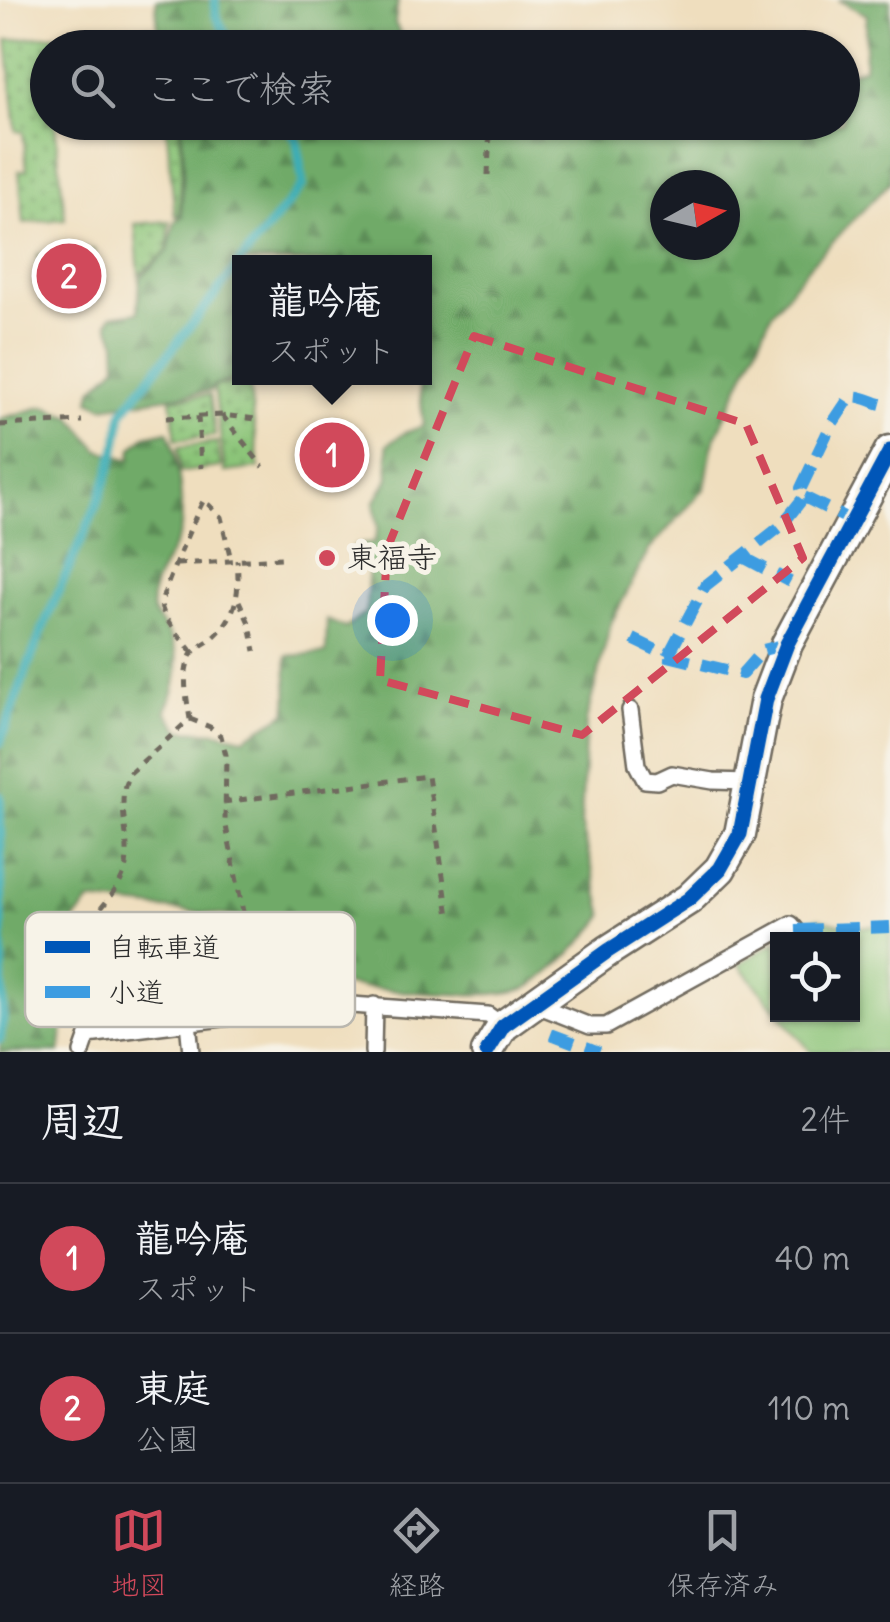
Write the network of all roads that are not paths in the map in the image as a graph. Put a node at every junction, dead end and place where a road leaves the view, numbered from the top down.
1 (890, 451) edge
2 (630, 710) dead end
3 (749, 782) junction
4 (796, 930) dead end
5 (355, 1004) edge
6 (534, 1004) junction
7 (374, 1005) junction
8 (152, 1027) edge
9 (188, 1027) edge
10 (495, 1039) edge
11 (82, 1052) edge
12 (191, 1052) edge
13 (373, 1052) edge

1 - 3 street
2 - 3 lane
3 - 6 street
4 - 6 lane
5 - 7 lane
6 - 10 street
7 - 10 lane
7 - 13 lane
8 - 11 lane
9 - 12 lane

